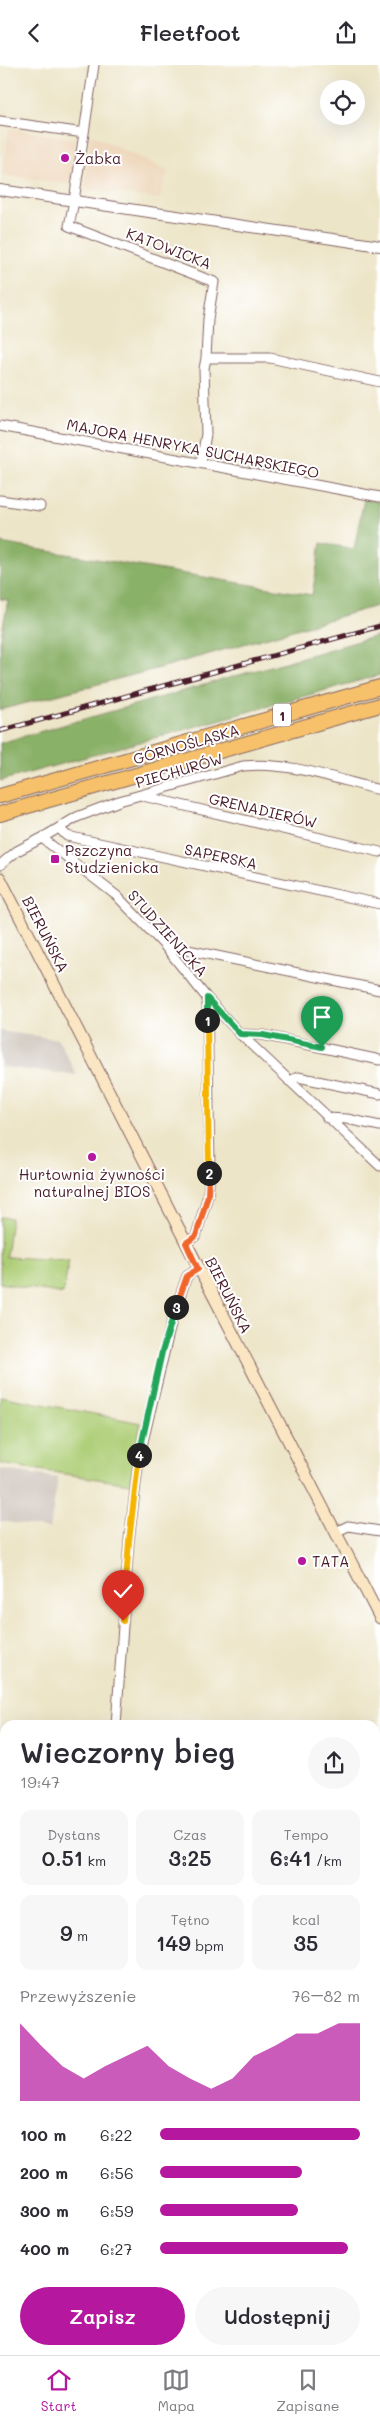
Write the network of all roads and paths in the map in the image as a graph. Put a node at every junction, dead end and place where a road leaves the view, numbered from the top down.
1 (94, 65) edge
2 (0, 121) edge
3 (84, 133) junction
4 (0, 190) edge
5 (74, 201) junction
6 (380, 245) edge
7 (206, 359) junction
8 (380, 382) edge
9 (0, 426) edge
10 (201, 463) junction
11 (380, 497) edge
12 (0, 500) edge
13 (40, 506) dead end
14 (380, 687) edge
15 (380, 705) edge
16 (380, 790) edge
17 (140, 795) junction
18 (0, 796) edge
19 (1, 815) edge
20 (59, 828) junction
21 (42, 838) junction
22 (380, 852) edge
23 (0, 865) edge
24 (0, 878) edge
25 (380, 905) edge
26 (164, 945) junction
27 (380, 990) edge
28 (207, 998) junction
29 (240, 1034) junction
30 (380, 1060) edge
31 (289, 1081) junction
32 (380, 1094) edge
33 (328, 1118) junction
34 (380, 1126) edge
35 (380, 1166) edge
36 (186, 1243) junction
37 (198, 1269) junction
38 (380, 1531) edge
39 (336, 1532) junction
40 (380, 1618) edge
41 (116, 1720) edge

1 - 3 street
2 - 3 street
3 - 5 street
4 - 5 street, KATOWICKA
5 - 6 street, KATOWICKA
5 - 7 street, KATOWICKA
7 - 8 street
7 - 10 street
9 - 10 street, MAJORA HENRYKA SUCHARSKIEGO
10 - 11 street, MAJORA HENRYKA SUCHARSKIEGO
12 - 13 street
14 - 18 main road, GÓRNOŚLĄSKA / 1
15 - 19 main road, GÓRNOŚLĄSKA / 1
16 - 17 street, PIECHURÓW
17 - 20 street, PIECHURÓW
17 - 22 street, GRENADIERÓW
20 - 21 street, PIECHURÓW
20 - 25 street, SAPERSKA
21 - 23 street, PIECHURÓW
21 - 26 street, STUDZIENICKA
24 - 36 main road, BIERUŃSKA
26 - 27 street
26 - 28 street, STUDZIENICKA
28 - 29 street, STUDZIENICKA
28 - 36 street
29 - 30 street
29 - 31 street, STUDZIENICKA
31 - 32 street
31 - 33 street, STUDZIENICKA
33 - 34 street
33 - 35 street, STUDZIENICKA
36 - 37 main road, BIERUŃSKA
37 - 39 main road, BIERUŃSKA
37 - 41 street
38 - 39 street
39 - 40 main road, BIERUŃSKA

